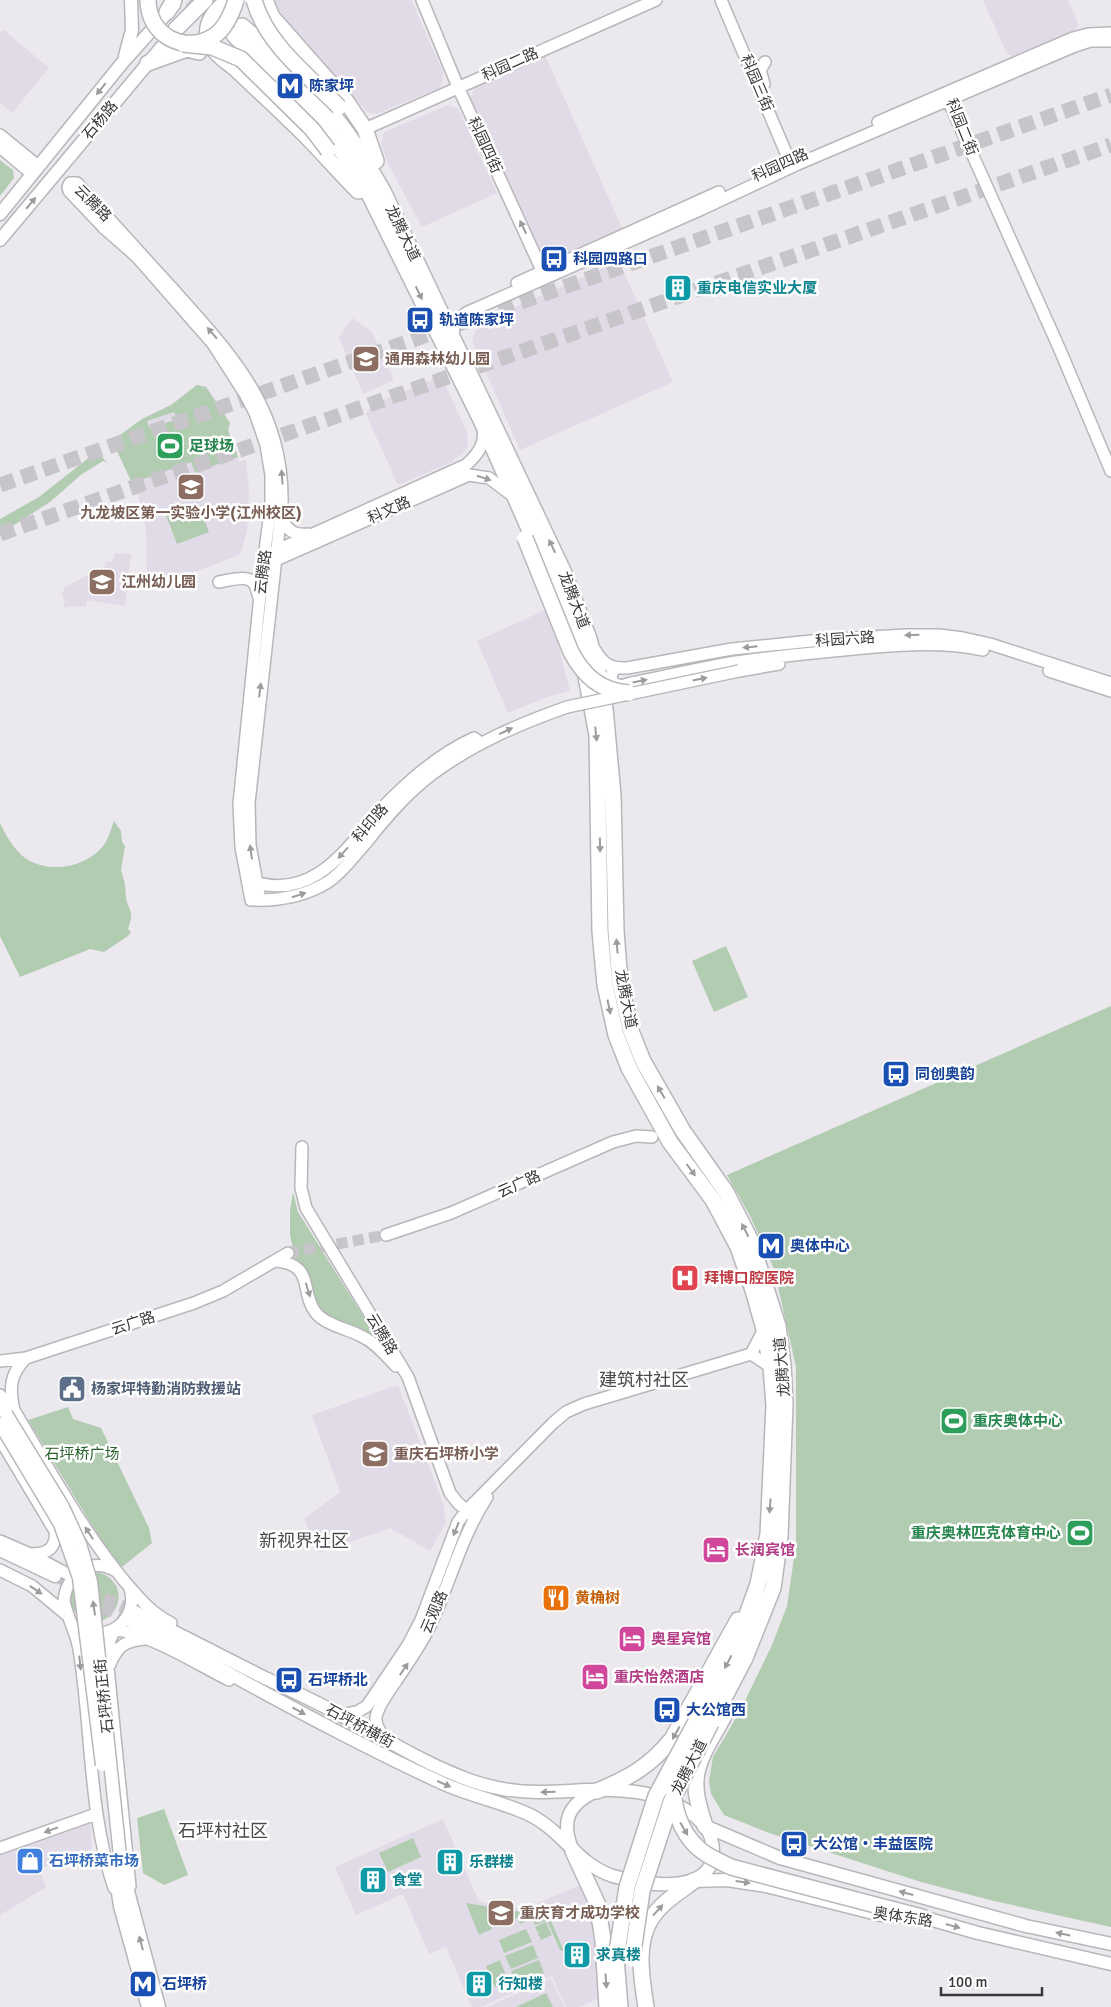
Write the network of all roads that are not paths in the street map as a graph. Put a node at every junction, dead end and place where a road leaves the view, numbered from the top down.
1 (131, 0) edge
2 (148, 0) edge
3 (178, 0) edge
4 (198, 0) edge
5 (205, 0) edge
6 (236, 0) edge
7 (244, 0) edge
8 (254, 0) edge
9 (265, 0) edge
10 (656, 0) edge
11 (722, 0) edge
12 (422, 3) edge
13 (170, 6) edge
14 (176, 29) junction
15 (1111, 33) edge
16 (292, 40) junction
17 (1111, 41) edge
18 (183, 44) junction
19 (218, 56) junction
20 (123, 62) junction
21 (765, 62) dead end
22 (148, 63) junction
23 (458, 87) junction
24 (950, 96) junction
25 (365, 129) junction
26 (0, 135) edge
27 (0, 147) edge
28 (376, 161) junction
29 (794, 162) junction
30 (35, 170) junction
31 (358, 191) junction
32 (0, 214) edge
33 (0, 240) edge
34 (397, 249) junction
35 (545, 275) junction
36 (428, 283) junction
37 (453, 337) junction
38 (481, 420) junction
39 (1111, 452) edge
40 (1111, 471) edge
41 (513, 496) junction
42 (282, 503) junction
43 (317, 532) junction
44 (270, 558) junction
45 (219, 582) dead end
46 (259, 601) junction
47 (589, 639) junction
48 (824, 652) junction
49 (616, 668) junction
50 (1111, 683) edge
51 (625, 690) junction
52 (1111, 691) edge
53 (605, 709) junction
54 (473, 747) junction
55 (606, 796) junction
56 (251, 881) junction
57 (255, 900) joint
58 (659, 1122) junction
59 (652, 1137) junction
60 (670, 1142) junction
61 (302, 1147) dead end
62 (386, 1235) tunnel mouth
63 (288, 1253) tunnel mouth
64 (275, 1261) junction
65 (771, 1327) junction
66 (751, 1354) junction
67 (26, 1358) junction
68 (2, 1361) edge
69 (771, 1367) junction
70 (14, 1371) junction
71 (408, 1376) junction
72 (0, 1395) edge
73 (5, 1413) edge
74 (0, 1439) edge
75 (470, 1514) junction
76 (54, 1527) junction
77 (0, 1541) edge
78 (0, 1550) edge
79 (30, 1554) junction
80 (0, 1557) edge
81 (0, 1570) edge
82 (118, 1572) junction
83 (72, 1577) junction
84 (128, 1584) junction
85 (758, 1584) junction
86 (68, 1616) junction
87 (133, 1617) tunnel mouth
88 (114, 1630) junction
89 (147, 1639) junction
90 (108, 1667) junction
91 (260, 1682) junction
92 (367, 1706) junction
93 (341, 1715) junction
94 (376, 1715) junction
95 (705, 1719) junction
96 (388, 1742) junction
97 (672, 1766) junction
98 (597, 1791) junction
99 (96, 1814) junction
100 (705, 1826) junction
101 (0, 1848) edge
102 (573, 1851) junction
103 (694, 1881) junction
104 (125, 1905) junction
105 (922, 1917) junction
106 (1111, 1944) edge
107 (1111, 1964) edge
108 (148, 2007) edge
109 (159, 2007) edge
110 (608, 2007) edge
111 (620, 2007) edge
112 (636, 2007) edge
113 (646, 2007) edge

1 - 20 main road
2 - 18 highway, bridge
3 - 13 main road, 石杨路
4 - 14 main road, 石杨路
5 - 14 highway
6 - 18 highway, bridge
6 - 19 highway
7 - 16 highway
8 - 28 highway, bridge
9 - 16 highway
10 - 23 street, 科园二路
11 - 29 street, 科园三街
12 - 23 street, 科园四街
13 - 20 main road, 石杨路
14 - 22 main road, 石杨路
15 - 24 street, 科园四路
16 - 25 highway
17 - 24 street, 科园四路
18 - 31 highway, bridge
19 - 22 highway
19 - 31 highway
20 -> 30 main road, 石杨路
21 - 29 street, 科园三街
33 -> 22 main road, 石杨路
23 - 25 street, 科园二路
35 -> 23 street, 科园四街
24 - 29 street, 科园四路
24 - 39 street, 科园二街
24 - 40 street, 科园二街
25 - 28 highway
26 - 30 street
27 - 30 street
28 - 36 highway
29 - 35 street, 科园四路
30 - 32 main road, 石杨路
31 - 34 highway
34 - 36 highway, 龙腾大道
34 -> 38 highway, 龙腾大道
35 - 37 street, 科园四路
36 - 37 highway, 龙腾大道
47 -> 37 highway, 龙腾大道
38 - 41 highway, 龙腾大道
38 - 43 street, 科文路
44 -> 41 street, 科文路
41 - 51 highway, bridge
41 -> 55 highway, 龙腾大道
42 - 43 street
42 - 44 street, 云腾路
42 -> 44 street, 云腾路
43 - 44 street, 科文路
44 - 46 street, 云腾路
56 -> 44 street, 云腾路
45 - 46 street
46 - 56 street, 云腾路
47 - 49 street
47 - 53 highway, 龙腾大道
51 -> 48 street, bridge
51 -> 48 street, 科园六路
48 - 52 street, 科园六路
50 -> 49 street, 科园六路
49 - 51 street
51 - 53 street
54 -> 51 street, 科印路, bridge
53 - 55 highway, 龙腾大道
54 -> 56 street, 科印路
57 -> 54 street, 科印路
55 -> 58 highway, 龙腾大道
65 -> 55 highway, 龙腾大道
56 - 57 street, 云腾路
58 - 59 street
58 - 60 highway, 龙腾大道
59 - 60 street, 云广路
59 - 62 street, 云广路
60 -> 65 highway, 龙腾大道
61 - 71 street, 云腾路
63 - 64 street, 云广路
64 - 67 street, 云广路
64 -> 71 street
65 - 66 street
65 - 69 highway, 龙腾大道
65 - 95 highway, 龙腾大道
65 - 100 highway
66 - 69 street
66 - 75 street, 云观路
67 - 68 street, 云广路
67 - 70 street
68 - 70 street
69 -> 85 highway, 龙腾大道
70 - 73 street
71 - 75 street, 云腾路
72 - 73 street
82 -> 73 street
73 - 104 main road, 石坪桥正街, bridge
74 - 76 street
75 -> 92 street, 云观路
94 -> 75 street, 云观路
76 - 79 street
76 - 83 street
77 - 79 street
78 - 80 main road
79 - 83 street
81 -> 86 street
82 - 83 street
82 - 84 street
83 - 86 street
84 - 88 street
84 - 91 street
85 -> 95 highway, 龙腾大道
85 -> 98 highway
86 - 88 street
86 -> 99 street
87 - 91 main road, 石坪桥横街
88 - 89 street
88 - 90 street
89 - 90 street
89 - 91 street
90 - 104 street
91 - 93 main road, 石坪桥横街
91 -> 102 main road, 石坪桥横街
92 - 93 street
92 - 94 street
93 - 96 main road, 石坪桥横街
94 - 96 street
95 - 97 highway, 龙腾大道, bridge
95 - 112 highway, 龙腾大道, bridge
98 -> 96 main road, 石坪桥横街
97 -> 105 highway, bridge
97 - 111 highway, 龙腾大道, bridge
98 - 100 main road
98 - 102 main road
99 -> 101 street
99 - 104 street
100 - 103 main road
106 -> 100 main road, 奥体东路
102 - 103 main road
102 -> 110 highway
103 -> 105 main road, 奥体东路
113 -> 103 highway
104 - 108 main road, 石坪桥正街
109 -> 104 main road, 石坪桥正街
105 -> 107 main road, 奥体东路

